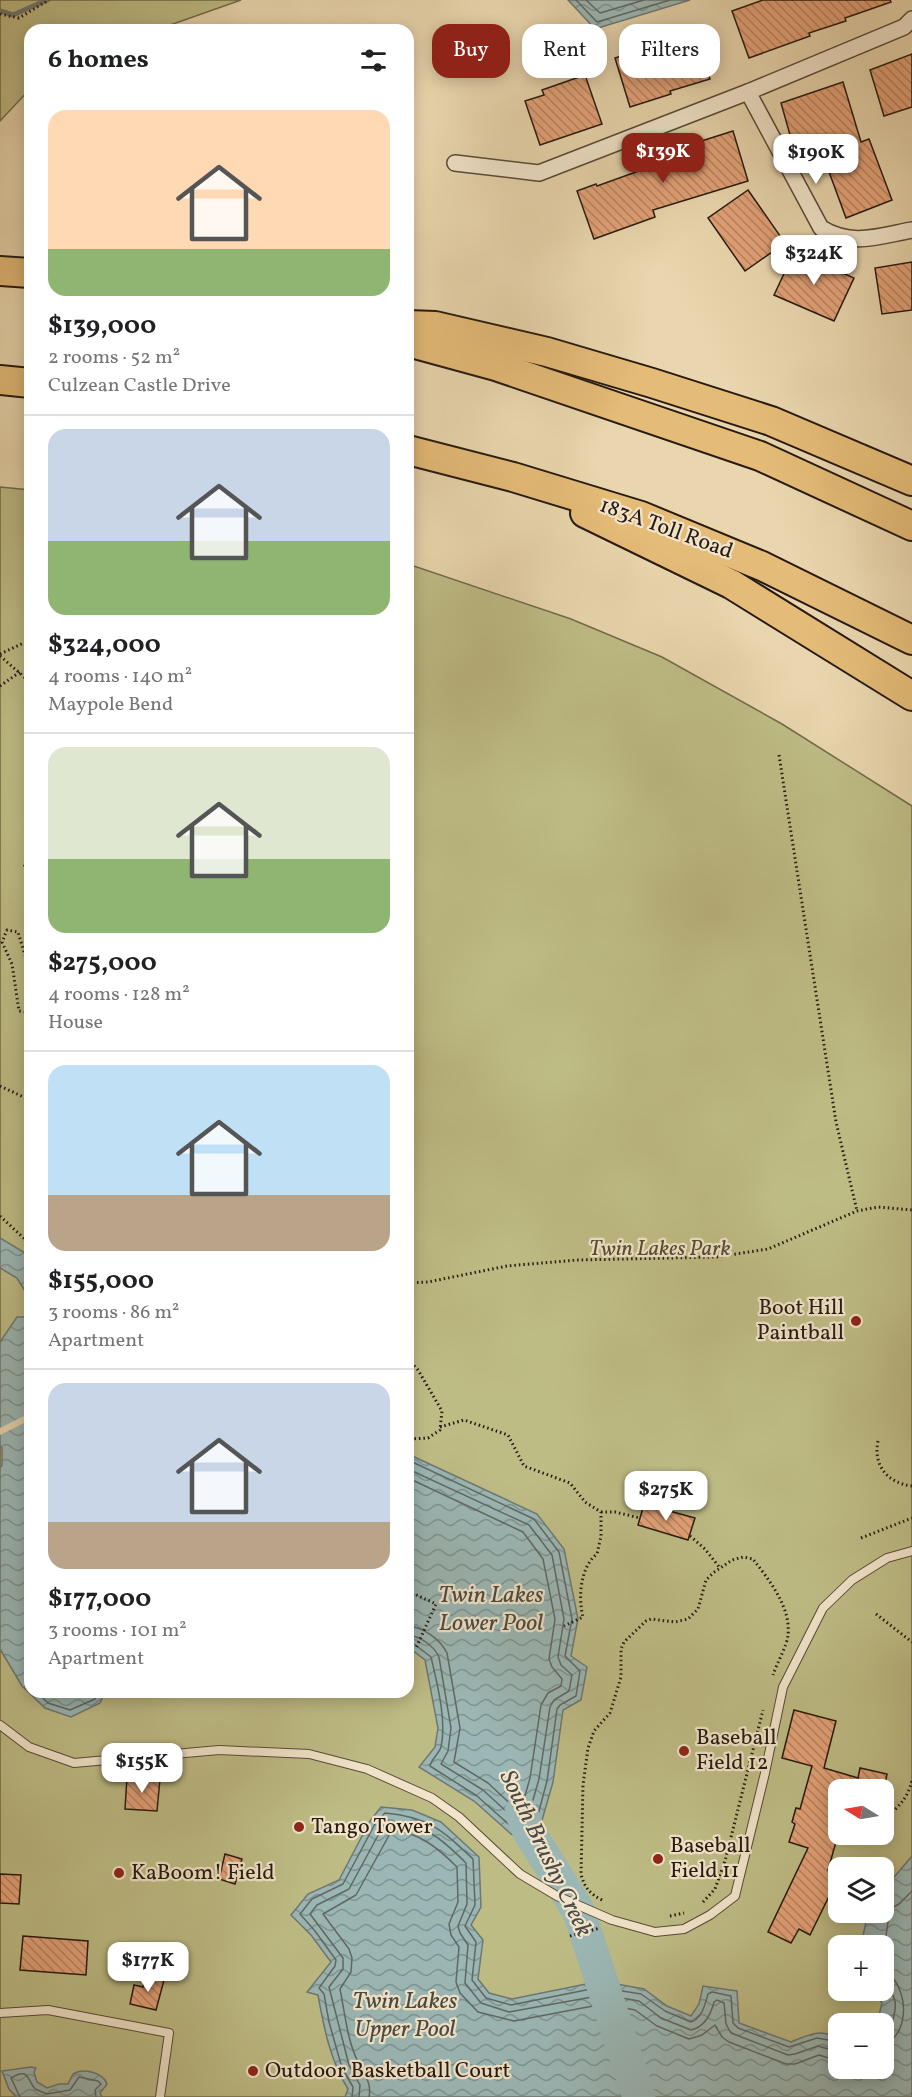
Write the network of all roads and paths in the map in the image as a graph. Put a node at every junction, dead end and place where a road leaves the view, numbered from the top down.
1 (49, 0) edge
2 (0, 14) edge
3 (912, 18) edge
4 (748, 92) junction
5 (454, 163) dead end
6 (912, 230) edge
7 (0, 271) edge
8 (24, 273) edge
9 (414, 325) edge
10 (414, 344) edge
11 (0, 380) edge
12 (24, 382) edge
13 (414, 452) edge
14 (513, 477) junction
15 (912, 481) edge
16 (912, 526) edge
17 (912, 640) edge
18 (24, 643) edge
19 (0, 655) edge
20 (20, 672) junction
21 (24, 676) edge
22 (0, 686) edge
23 (912, 696) edge
24 (779, 755) dead end
25 (24, 951) edge
26 (24, 1012) edge
27 (0, 1086) edge
28 (24, 1097) edge
29 (912, 1210) edge
30 (857, 1211) junction
31 (0, 1216) edge
32 (24, 1238) edge
33 (414, 1283) edge
34 (414, 1366) edge
35 (440, 1427) junction
36 (414, 1439) edge
37 (878, 1441) dead end
38 (912, 1486) edge
39 (601, 1512) junction
40 (640, 1518) dead end
41 (912, 1518) edge
42 (690, 1536) dead end
43 (861, 1538) dead end
44 (912, 1551) edge
45 (720, 1568) junction
46 (414, 1594) edge
47 (876, 1614) dead end
48 (564, 1626) dead end
49 (912, 1642) edge
50 (416, 1648) dead end
51 (771, 1682) dead end
52 (766, 1702) dead end
53 (0, 1725) edge
54 (912, 1780) edge
55 (894, 1812) edge
56 (609, 1904) dead end
57 (698, 1906) dead end
58 (691, 1910) dead end
59 (664, 1918) dead end
60 (593, 1929) dead end
61 (570, 1936) dead end
62 (0, 2013) edge
63 (160, 2097) edge

1 - 2 path
3 - 4 street
4 - 5 street
4 - 6 street
7 - 8 highway
9 - 15 highway
10 - 16 highway
11 - 12 highway
13 - 14 highway, 183A Toll Road
14 - 17 highway, 183A Toll Road
14 - 23 highway
18 - 19 path
19 - 20 path
20 - 21 path
20 - 22 path
24 - 30 path
25 - 26 path
27 - 28 path
29 - 30 path
30 - 33 path
31 - 32 path
34 - 35 path
35 - 36 path
35 - 39 path
37 - 38 path
39 - 40 path
39 - 48 path
41 - 43 path
42 - 45 path
44 - 53 lane
45 - 51 path
45 - 56 path
46 - 50 path
47 - 49 path
52 - 57 path
54 - 55 path
58 - 59 path
60 - 61 path
62 - 63 lane

